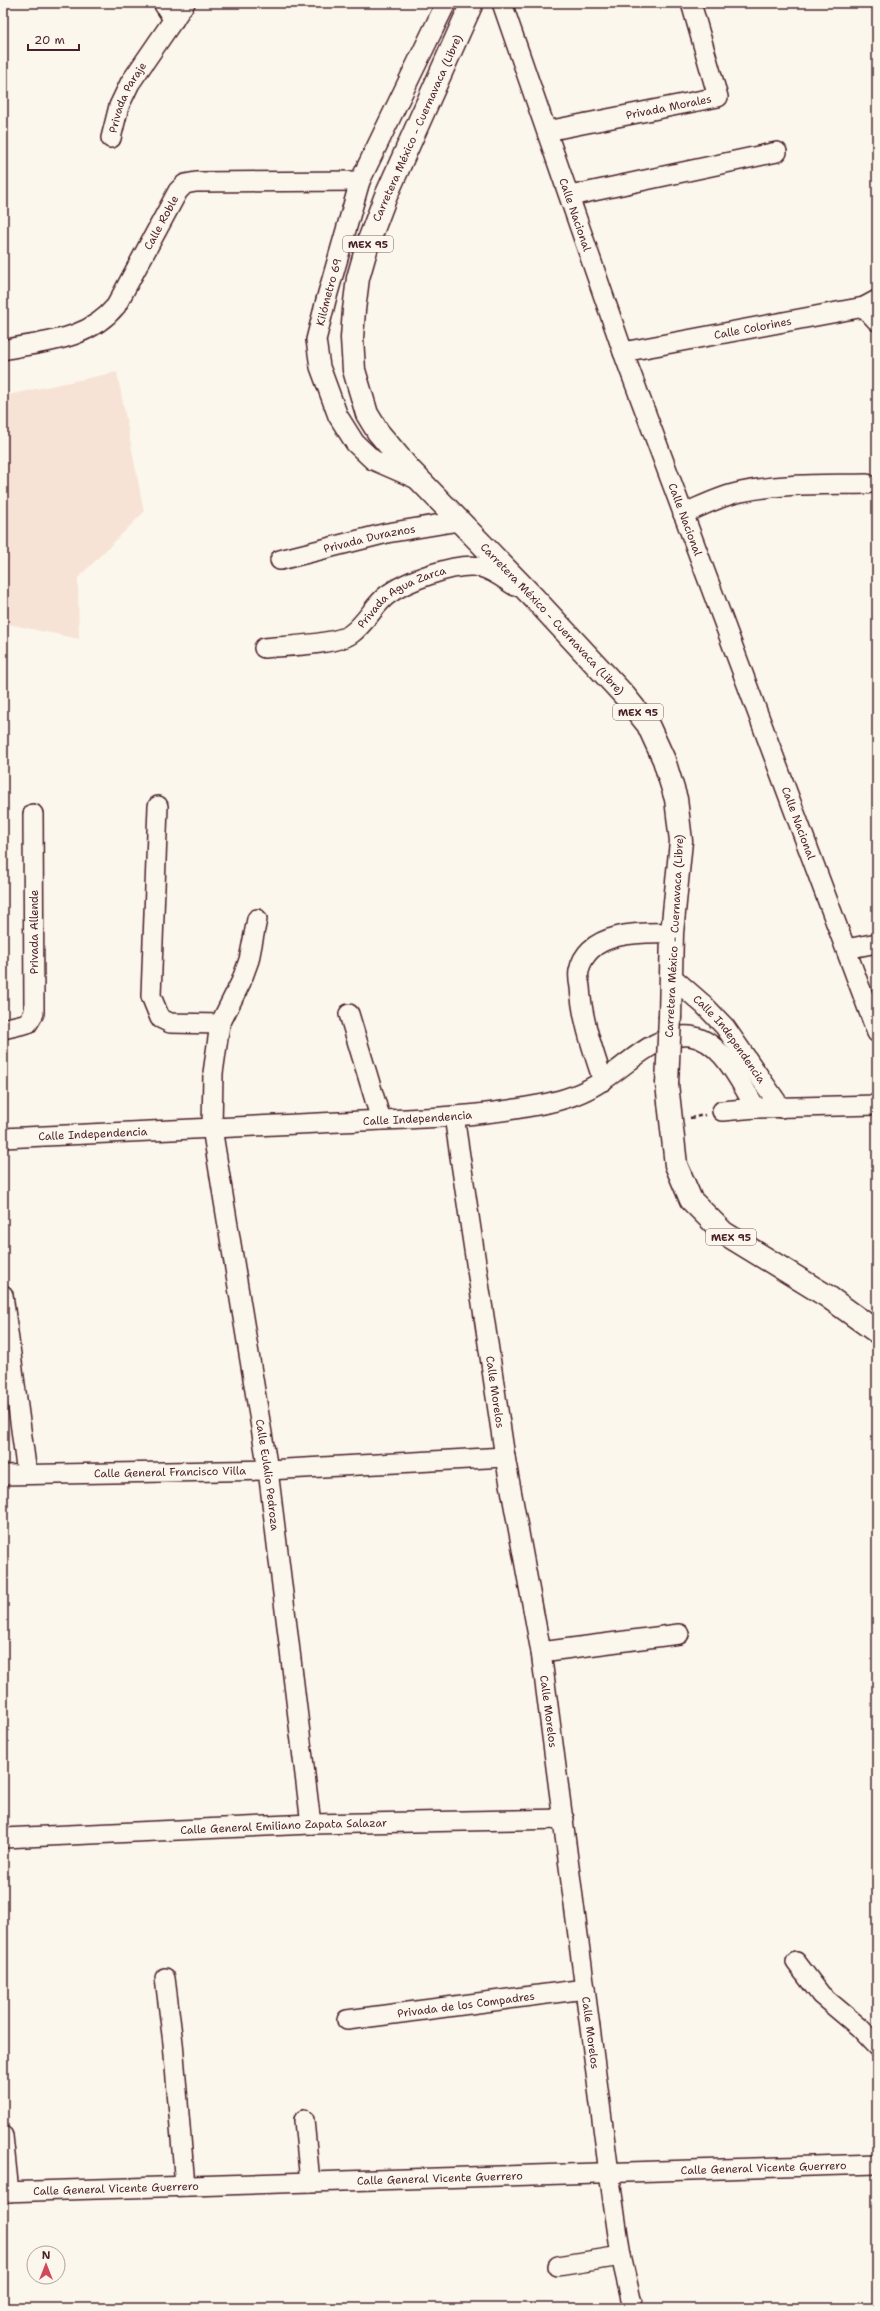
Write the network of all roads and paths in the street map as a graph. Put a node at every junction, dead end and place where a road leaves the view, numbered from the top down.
1 (163, 3) edge
2 (185, 3) edge
3 (446, 3) edge
4 (472, 3) edge
5 (502, 3) edge
6 (691, 3) edge
7 (174, 20) junction
8 (547, 131) junction
9 (111, 138) dead end
10 (777, 152) dead end
11 (360, 181) junction
12 (570, 196) junction
13 (870, 304) edge
14 (877, 321) edge
15 (3, 350) edge
16 (622, 352) junction
17 (424, 482) junction
18 (867, 484) dead end
19 (683, 514) junction
20 (459, 521) junction
21 (280, 560) dead end
22 (535, 599) junction
23 (264, 648) dead end
24 (158, 806) dead end
25 (33, 814) dead end
26 (257, 919) dead end
27 (672, 933) junction
28 (877, 942) edge
29 (846, 949) junction
30 (672, 977) junction
31 (349, 1014) dead end
32 (220, 1024) junction
33 (3, 1029) edge
34 (877, 1033) edge
35 (603, 1081) junction
36 (877, 1105) edge
37 (756, 1108) junction
38 (781, 1108) junction
39 (722, 1111) dead end
40 (454, 1116) junction
41 (381, 1120) junction
42 (212, 1128) junction
43 (3, 1138) edge
44 (3, 1295) edge
45 (877, 1332) edge
46 (504, 1457) junction
47 (268, 1470) junction
48 (27, 1474) junction
49 (3, 1475) edge
50 (680, 1634) dead end
51 (541, 1652) junction
52 (564, 1819) junction
53 (311, 1824) junction
54 (3, 1838) edge
55 (796, 1962) dead end
56 (164, 1978) dead end
57 (585, 1989) junction
58 (347, 2020) dead end
59 (877, 2046) edge
60 (304, 2120) dead end
61 (3, 2136) edge
62 (877, 2164) edge
63 (609, 2173) junction
64 (310, 2182) junction
65 (185, 2186) junction
66 (6, 2192) edge
67 (621, 2256) junction
68 (558, 2266) dead end
69 (633, 2308) edge

1 - 7 street
2 - 7 street, Privada Paraje
3 - 11 street, Kilómetro 69
4 - 17 main road, Carretera México - Cuernavaca (Libre) / MEX 95
5 - 8 street, Calle Nacional
6 - 8 street, Privada Morales
7 - 9 street, Privada Paraje
8 - 12 street, Calle Nacional
10 - 12 street
11 - 15 street, Calle Roble
11 - 17 street, Kilómetro 69
12 - 16 street, Calle Nacional
13 - 14 street, Calle Colorines
13 - 16 street, Calle Colorines
16 - 19 street, Calle Nacional
17 - 20 main road, Carretera México - Cuernavaca (Libre) / MEX 95
18 - 19 street
19 - 29 street, Calle Nacional
20 - 21 street, Privada Duraznos
20 - 22 main road, Carretera México - Cuernavaca (Libre) / MEX 95
22 - 23 street, Privada Agua Zarca
22 - 27 main road, Carretera México - Cuernavaca (Libre) / MEX 95
24 - 32 street
25 - 33 street, Privada Allende
26 - 32 street, Calle Eulalio Pedroza
27 - 30 main road, Carretera México - Cuernavaca (Libre) / MEX 95
27 - 35 street
28 - 29 street
29 - 34 street, Calle Nacional
30 - 38 street, Calle Independencia
30 - 45 main road, Carretera México - Cuernavaca (Libre) / MEX 95, bridge
31 - 41 street
32 - 42 street, Calle Eulalio Pedroza
35 - 37 street, Calle Independencia
35 - 40 street, Calle Independencia
36 - 38 street
37 - 38 street
37 - 39 street
40 - 41 street, Calle Independencia
40 - 46 street, Calle Morelos
41 - 42 street, Calle Independencia
42 - 43 street, Calle Independencia
42 - 47 street, Calle Eulalio Pedroza
44 - 48 street
46 - 47 street, Calle General Francisco Villa
46 - 51 street, Calle Morelos
47 - 48 street, Calle General Francisco Villa
47 - 53 street, Calle Eulalio Pedroza
48 - 49 street, Calle General Francisco Villa
50 - 51 street
51 - 52 street, Calle Morelos
52 - 53 street, Calle General Emiliano Zapata Salazar
52 - 57 street, Calle Morelos
53 - 54 street, Calle General Emiliano Zapata Salazar
55 - 59 street
56 - 65 street
57 - 58 street, Privada de los Compadres
57 - 63 street, Calle Morelos
60 - 64 street
61 - 66 street
62 - 63 street, Calle General Vicente Guerrero
63 - 64 street, Calle General Vicente Guerrero
63 - 67 street, Calle Morelos
64 - 65 street, Calle General Vicente Guerrero
65 - 66 street, Calle General Vicente Guerrero
67 - 68 street
67 - 69 street, Calle Morelos

